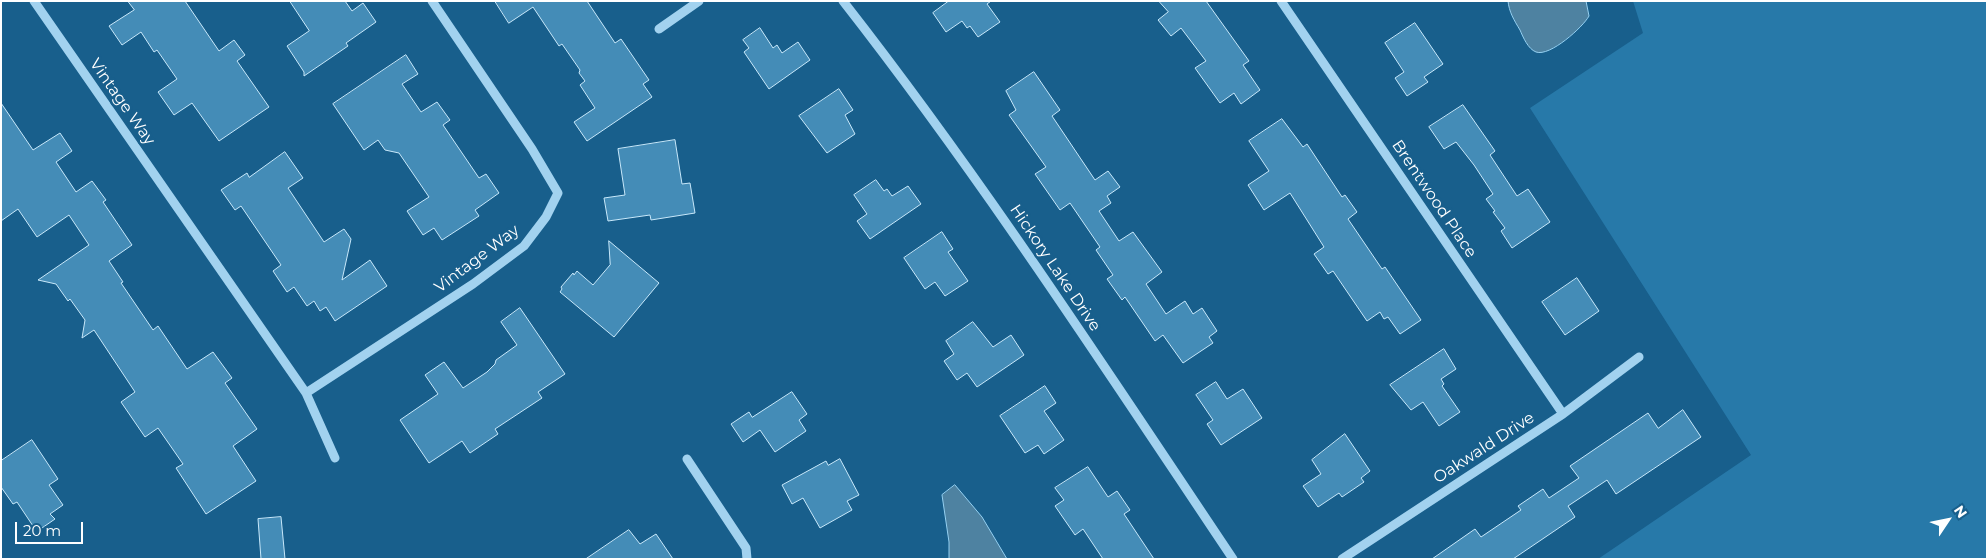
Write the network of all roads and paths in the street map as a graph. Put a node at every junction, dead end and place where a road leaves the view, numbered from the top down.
1 (34, 1) edge
2 (432, 1) edge
3 (699, 1) edge
4 (843, 1) edge
5 (1281, 1) edge
6 (659, 28) dead end
7 (1639, 357) dead end
8 (306, 393) junction
9 (1563, 414) junction
10 (335, 458) dead end
11 (687, 459) dead end
12 (747, 559) edge
13 (1234, 559) edge
14 (1342, 559) edge

1 - 8 street, Vintage Way
2 - 8 street, Vintage Way
3 - 6 street
4 - 13 street, Hickory Lake Drive
5 - 9 street, Brentwood Place
7 - 9 street, Oakwald Drive
8 - 10 street, Vintage Way
9 - 14 street, Oakwald Drive
11 - 12 street

